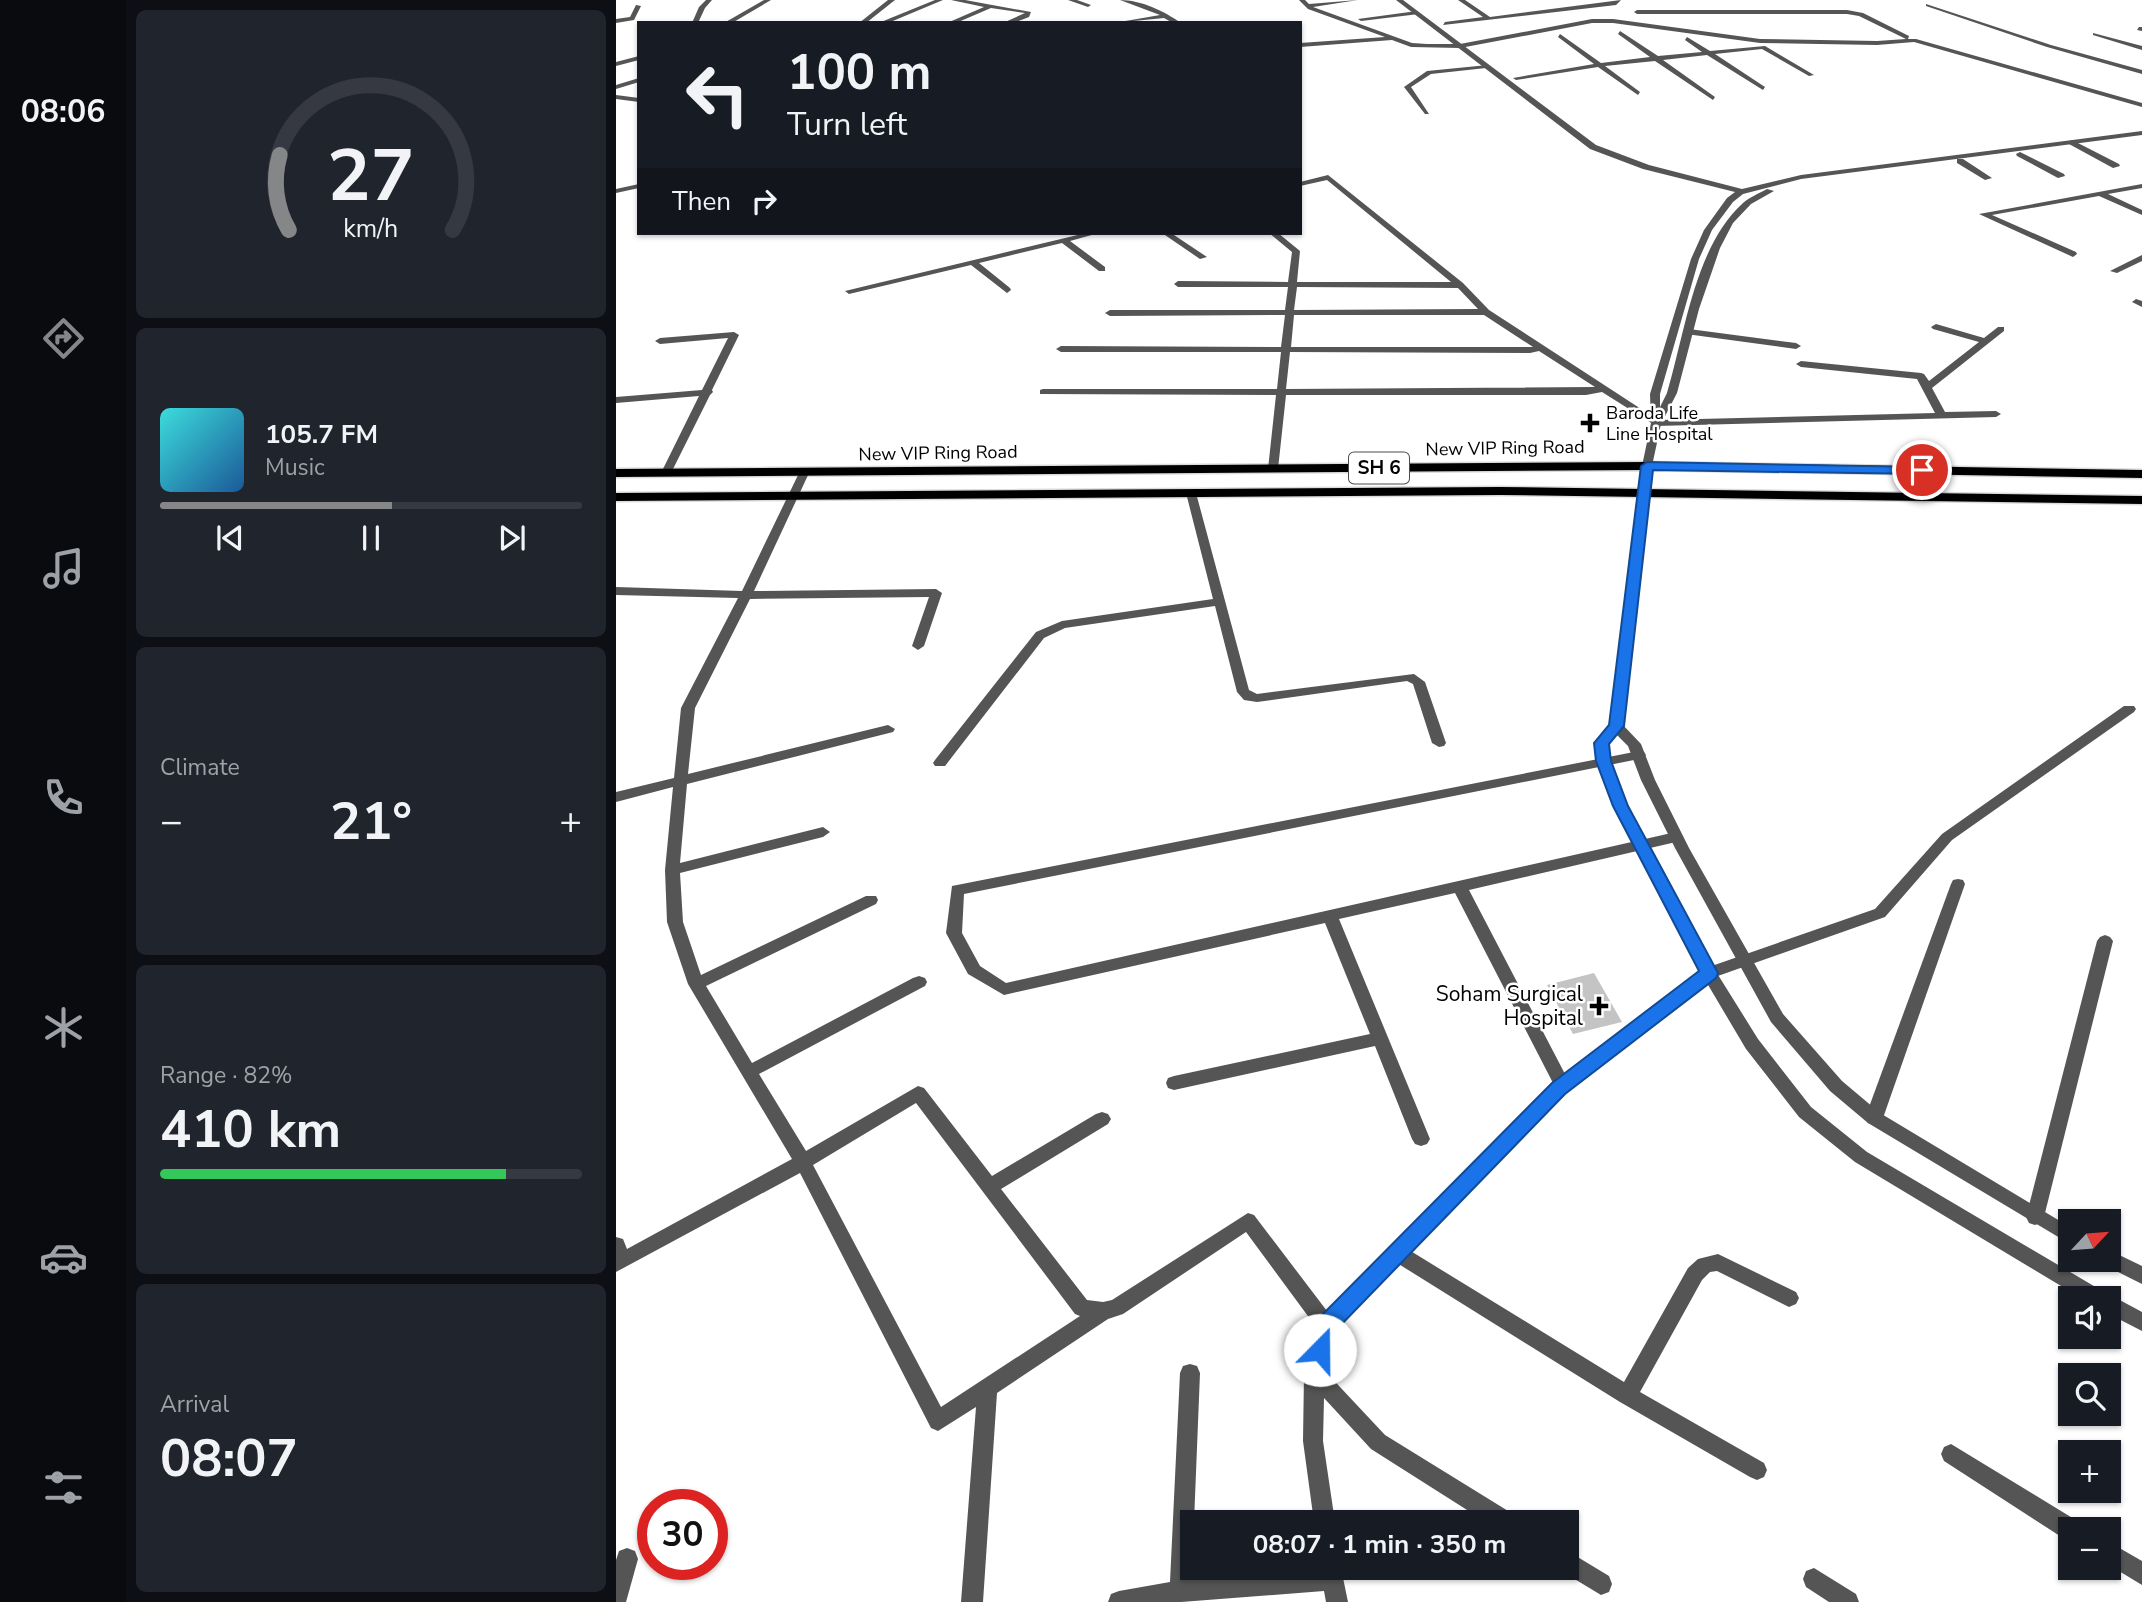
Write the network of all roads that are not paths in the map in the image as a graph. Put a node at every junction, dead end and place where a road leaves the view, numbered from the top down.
1 (709, 0) edge
2 (768, 0) edge
3 (892, 0) edge
4 (940, 0) edge
5 (954, 0) edge
6 (1071, 0) edge
7 (1123, 0) edge
8 (1355, 0) edge
9 (1399, 0) edge
10 (1411, 0) edge
11 (1461, 0) edge
12 (1575, 0) edge
13 (1618, 0) edge
14 (1797, 0) edge
15 (1636, 2) dead end
16 (1305, 3) edge
17 (991, 5) junction
18 (1088, 5) dead end
19 (1928, 5) dead end
20 (638, 6) dead end
21 (1527, 6) dead end
22 (1585, 6) junction
23 (1802, 11) junction
24 (1536, 12) junction
25 (1637, 12) junction
26 (1417, 13) junction
27 (1879, 14) dead end
28 (1165, 15) junction
29 (1020, 18) junction
30 (1488, 18) junction
31 (1361, 19) dead end
32 (1030, 20) dead end
33 (616, 21) edge
34 (696, 21) edge
35 (731, 21) edge
36 (864, 21) edge
37 (887, 21) edge
38 (955, 21) edge
39 (1012, 21) edge
40 (1129, 21) edge
41 (1175, 21) edge
42 (1633, 23) junction
43 (1445, 24) junction
44 (1620, 33) dead end
45 (2095, 34) dead end
46 (1560, 36) dead end
47 (1394, 39) junction
48 (1687, 39) dead end
49 (1914, 40) junction
50 (1471, 44) junction
51 (1302, 45) edge
52 (1460, 46) junction
53 (2142, 48) edge
54 (1709, 53) junction
55 (1655, 58) junction
56 (637, 59) edge
57 (616, 64) edge
58 (1598, 65) junction
59 (1486, 66) junction
60 (2142, 72) edge
61 (1811, 75) dead end
62 (1516, 78) junction
63 (637, 80) edge
64 (616, 87) edge
65 (1763, 88) dead end
66 (1638, 93) dead end
67 (616, 97) edge
68 (1713, 98) dead end
69 (637, 100) edge
70 (2142, 105) edge
71 (1427, 113) dead end
72 (2142, 135) edge
73 (2076, 144) junction
74 (2020, 154) junction
75 (1960, 161) junction
76 (2116, 166) dead end
77 (2060, 176) dead end
78 (1988, 178) dead end
79 (1302, 184) edge
80 (2142, 186) edge
81 (637, 187) edge
82 (616, 191) edge
83 (1741, 191) junction
84 (1756, 191) junction
85 (2099, 193) junction
86 (2142, 213) edge
87 (1086, 235) edge
88 (1169, 235) edge
89 (1276, 235) edge
90 (1063, 240) junction
91 (2073, 254) dead end
92 (1203, 257) dead end
93 (2142, 258) edge
94 (973, 262) junction
95 (1102, 270) dead end
96 (2114, 271) dead end
97 (1293, 283) junction
98 (1178, 284) dead end
99 (1460, 285) junction
100 (1007, 290) dead end
101 (849, 291) dead end
102 (1290, 311) junction
103 (1486, 312) junction
104 (1110, 313) dead end
105 (1936, 327) dead end
106 (2001, 329) dead end
107 (1689, 331) junction
108 (660, 341) dead end
109 (1986, 341) junction
110 (1796, 346) dead end
111 (1538, 348) junction
112 (1061, 349) dead end
113 (1286, 351) junction
114 (1801, 365) dead end
115 (1927, 387) junction
116 (1603, 389) junction
117 (1281, 391) junction
118 (708, 392) junction
119 (1043, 392) dead end
120 (616, 400) edge
121 (1941, 414) junction
122 (1996, 414) dead end
123 (1656, 423) junction
124 (1647, 466) junction
125 (1273, 469) junction
126 (616, 473) edge
127 (666, 473) junction
128 (804, 473) junction
129 (2142, 474) edge
130 (1191, 493) junction
131 (1645, 493) junction
132 (794, 496) junction
133 (616, 497) edge
134 (2142, 500) edge
135 (616, 592) edge
136 (746, 595) junction
137 (1220, 602) junction
138 (918, 646) dead end
139 (2129, 709) dead end
140 (1616, 726) junction
141 (888, 729) dead end
142 (1439, 743) dead end
143 (1639, 755) junction
144 (1604, 761) junction
145 (940, 763) dead end
146 (682, 781) junction
147 (616, 797) edge
148 (824, 832) dead end
149 (1676, 836) junction
150 (1641, 844) junction
151 (672, 870) junction
152 (1958, 884) dead end
153 (1459, 885) junction
154 (871, 900) dead end
155 (1330, 916) junction
156 (2105, 941) dead end
157 (1747, 960) junction
158 (1709, 973) junction
159 (919, 982) dead end
160 (696, 984) junction
161 (1378, 1038) junction
162 (749, 1072) junction
163 (1174, 1083) dead end
164 (1562, 1086) junction
165 (1874, 1118) junction
166 (1102, 1119) dead end
167 (1421, 1139) dead end
168 (803, 1162) junction
169 (989, 1187) junction
170 (2035, 1217) junction
171 (2058, 1229) edge
172 (1396, 1252) junction
173 (618, 1256) edge
174 (2121, 1265) edge
175 (2142, 1276) edge
176 (2077, 1286) edge
177 (1789, 1297) dead end
178 (1103, 1311) junction
179 (2121, 1311) edge
180 (2142, 1322) edge
181 (1326, 1325) junction
182 (1189, 1373) dead end
183 (1314, 1374) junction
184 (987, 1390) junction
185 (1628, 1395) junction
186 (1951, 1454) dead end
187 (1757, 1470) dead end
188 (1322, 1510) edge
189 (1486, 1510) edge
190 (2058, 1522) edge
191 (627, 1559) dead end
192 (2121, 1561) edge
193 (1579, 1570) edge
194 (2142, 1574) edge
195 (1814, 1578) dead end
196 (1278, 1580) edge
197 (1332, 1580) edge
198 (1601, 1584) dead end
199 (1181, 1591) junction
200 (616, 1600) edge
201 (972, 1602) edge
202 (1119, 1602) edge
203 (1337, 1602) edge
204 (1848, 1602) edge

1 - 34 street
2 - 35 street
3 - 36 street
4 - 37 street
5 - 17 street
6 - 18 street
7 - 28 street
8 - 16 street
9 - 26 street
10 - 43 street
11 - 30 street
12 - 22 street
13 - 22 street
14 - 23 street
15 - 25 street
16 - 47 street
17 - 29 street
17 - 38 street
19 - 60 street
20 - 33 street
21 - 24 street
22 - 24 street
23 - 25 street
23 - 49 street
24 - 30 street
25 - 42 street
26 - 31 street
26 - 52 street
27 - 49 street
28 - 40 street
28 - 41 street
29 - 32 street
29 - 39 street
30 - 43 street
42 - 49 street
42 - 50 street
43 - 50 street
44 - 55 street
45 - 53 street
46 - 58 street
47 - 51 street
47 - 52 street
48 - 54 street
49 - 70 street
50 - 52 street
50 - 62 street
52 - 59 street
54 - 55 street
54 - 61 street
54 - 65 street
55 - 58 street
55 - 68 street
56 - 57 street
58 - 62 street
58 - 66 street
59 - 71 street
59 - 83 street
62 - 84 street
63 - 64 street
67 - 69 street
72 - 73 street
73 - 74 street
73 - 76 street
73 - 84 street
74 - 75 street
74 - 77 street
75 - 78 street
75 - 84 street
79 - 99 street
80 - 85 street
81 - 82 street
83 - 84 street
83 - 123 street
84 - 107 street
85 - 86 street
85 - 91 street
87 - 90 street
88 - 92 street
89 - 97 street
90 - 94 street
90 - 95 street
93 - 96 street
94 - 100 street
94 - 101 street
97 - 98 street
97 - 99 street
97 - 102 street
99 - 103 street
102 - 103 street
102 - 104 street
102 - 113 street
103 - 111 street
105 - 109 street
106 - 109 street
107 - 110 street
107 - 123 street
108 - 118 street
109 - 115 street
111 - 113 street
111 - 116 street
112 - 113 street
113 - 117 street
114 - 115 street
115 - 121 street
116 - 117 street
116 - 123 street
117 - 119 street
117 - 125 street
118 - 120 street
118 - 127 street
121 - 122 street
121 - 123 street
123 - 124 street
124 - 125 main road, New VIP Ring Road / SH 6
124 - 129 main road, New VIP Ring Road / SH 6
124 - 131 street
125 - 128 main road, New VIP Ring Road / SH 6
126 - 127 main road, New VIP Ring Road / SH 6
127 - 128 main road, New VIP Ring Road / SH 6
128 - 132 street
130 - 131 main road, New VIP Ring Road / SH 6
130 - 132 main road, New VIP Ring Road / SH 6
130 - 137 street
131 - 134 main road, New VIP Ring Road / SH 6
131 - 140 street
132 - 133 main road, New VIP Ring Road / SH 6
132 - 136 street
135 - 136 street
136 - 138 street
136 - 146 street
137 - 142 street
137 - 145 street
139 - 157 street
140 - 143 street
140 - 144 street
141 - 146 street
143 - 144 street
143 - 149 street
144 - 150 street
144 - 155 street
146 - 147 street
146 - 151 street
148 - 151 street
149 - 150 street
149 - 157 street
150 - 153 street
150 - 158 street
151 - 160 street
152 - 165 street
153 - 155 street
153 - 164 street
154 - 160 street
155 - 161 street
156 - 170 street
157 - 158 street
157 - 165 street
158 - 164 street
158 - 176 street
159 - 162 street
160 - 162 street
161 - 163 street
161 - 167 street
162 - 168 street
164 - 172 street
165 - 170 street
166 - 169 street
168 - 169 street
168 - 173 street
168 - 184 street
169 - 178 street
170 - 171 street
172 - 181 street
172 - 185 street
174 - 175 street
177 - 185 street
178 - 181 street
178 - 184 street
179 - 180 street
181 - 183 street
182 - 199 street
183 - 188 street
183 - 189 street
184 - 201 street
185 - 187 street
186 - 190 street
191 - 200 street
192 - 194 street
193 - 198 street
195 - 204 street
196 - 199 street
197 - 203 street
199 - 202 street

